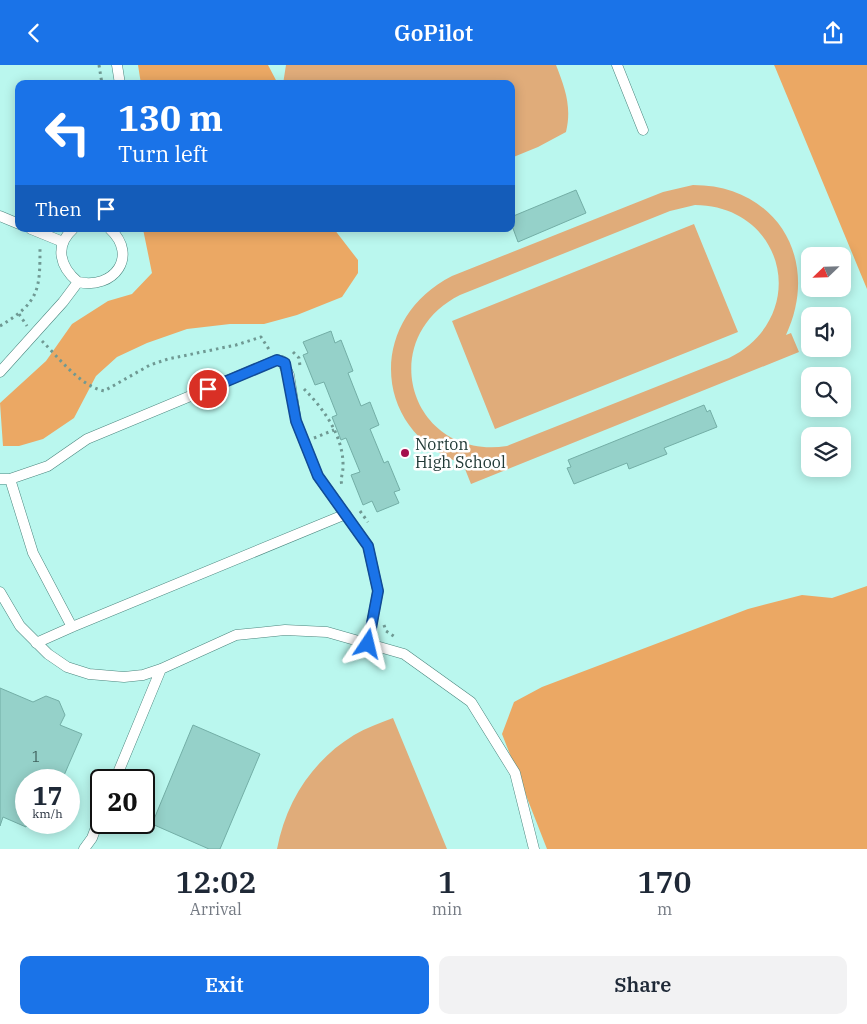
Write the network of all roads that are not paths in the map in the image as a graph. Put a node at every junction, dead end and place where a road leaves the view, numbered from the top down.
1 (116, 65) edge
2 (617, 65) edge
3 (119, 80) edge
4 (643, 130) dead end
5 (0, 216) edge
6 (15, 222) edge
7 (39, 232) edge
8 (71, 232) edge
9 (113, 232) edge
10 (63, 242) junction
11 (78, 283) junction
12 (0, 372) edge
13 (5, 479) edge
14 (346, 514) junction
15 (0, 592) edge
16 (72, 627) junction
17 (36, 643) junction
18 (368, 644) junction
19 (161, 669) junction
20 (120, 769) edge
21 (94, 834) edge
22 (84, 849) edge
23 (534, 849) edge

1 - 3 lane
2 - 4 lane
5 - 6 lane
7 - 10 lane
8 - 10 lane
9 - 11 lane
10 - 11 lane
11 - 12 lane
13 - 14 lane
13 - 16 lane
14 - 16 lane
14 - 18 lane
15 - 17 lane
16 - 17 lane
17 - 19 lane
18 - 19 lane
18 - 23 lane
19 - 20 lane
21 - 22 lane

